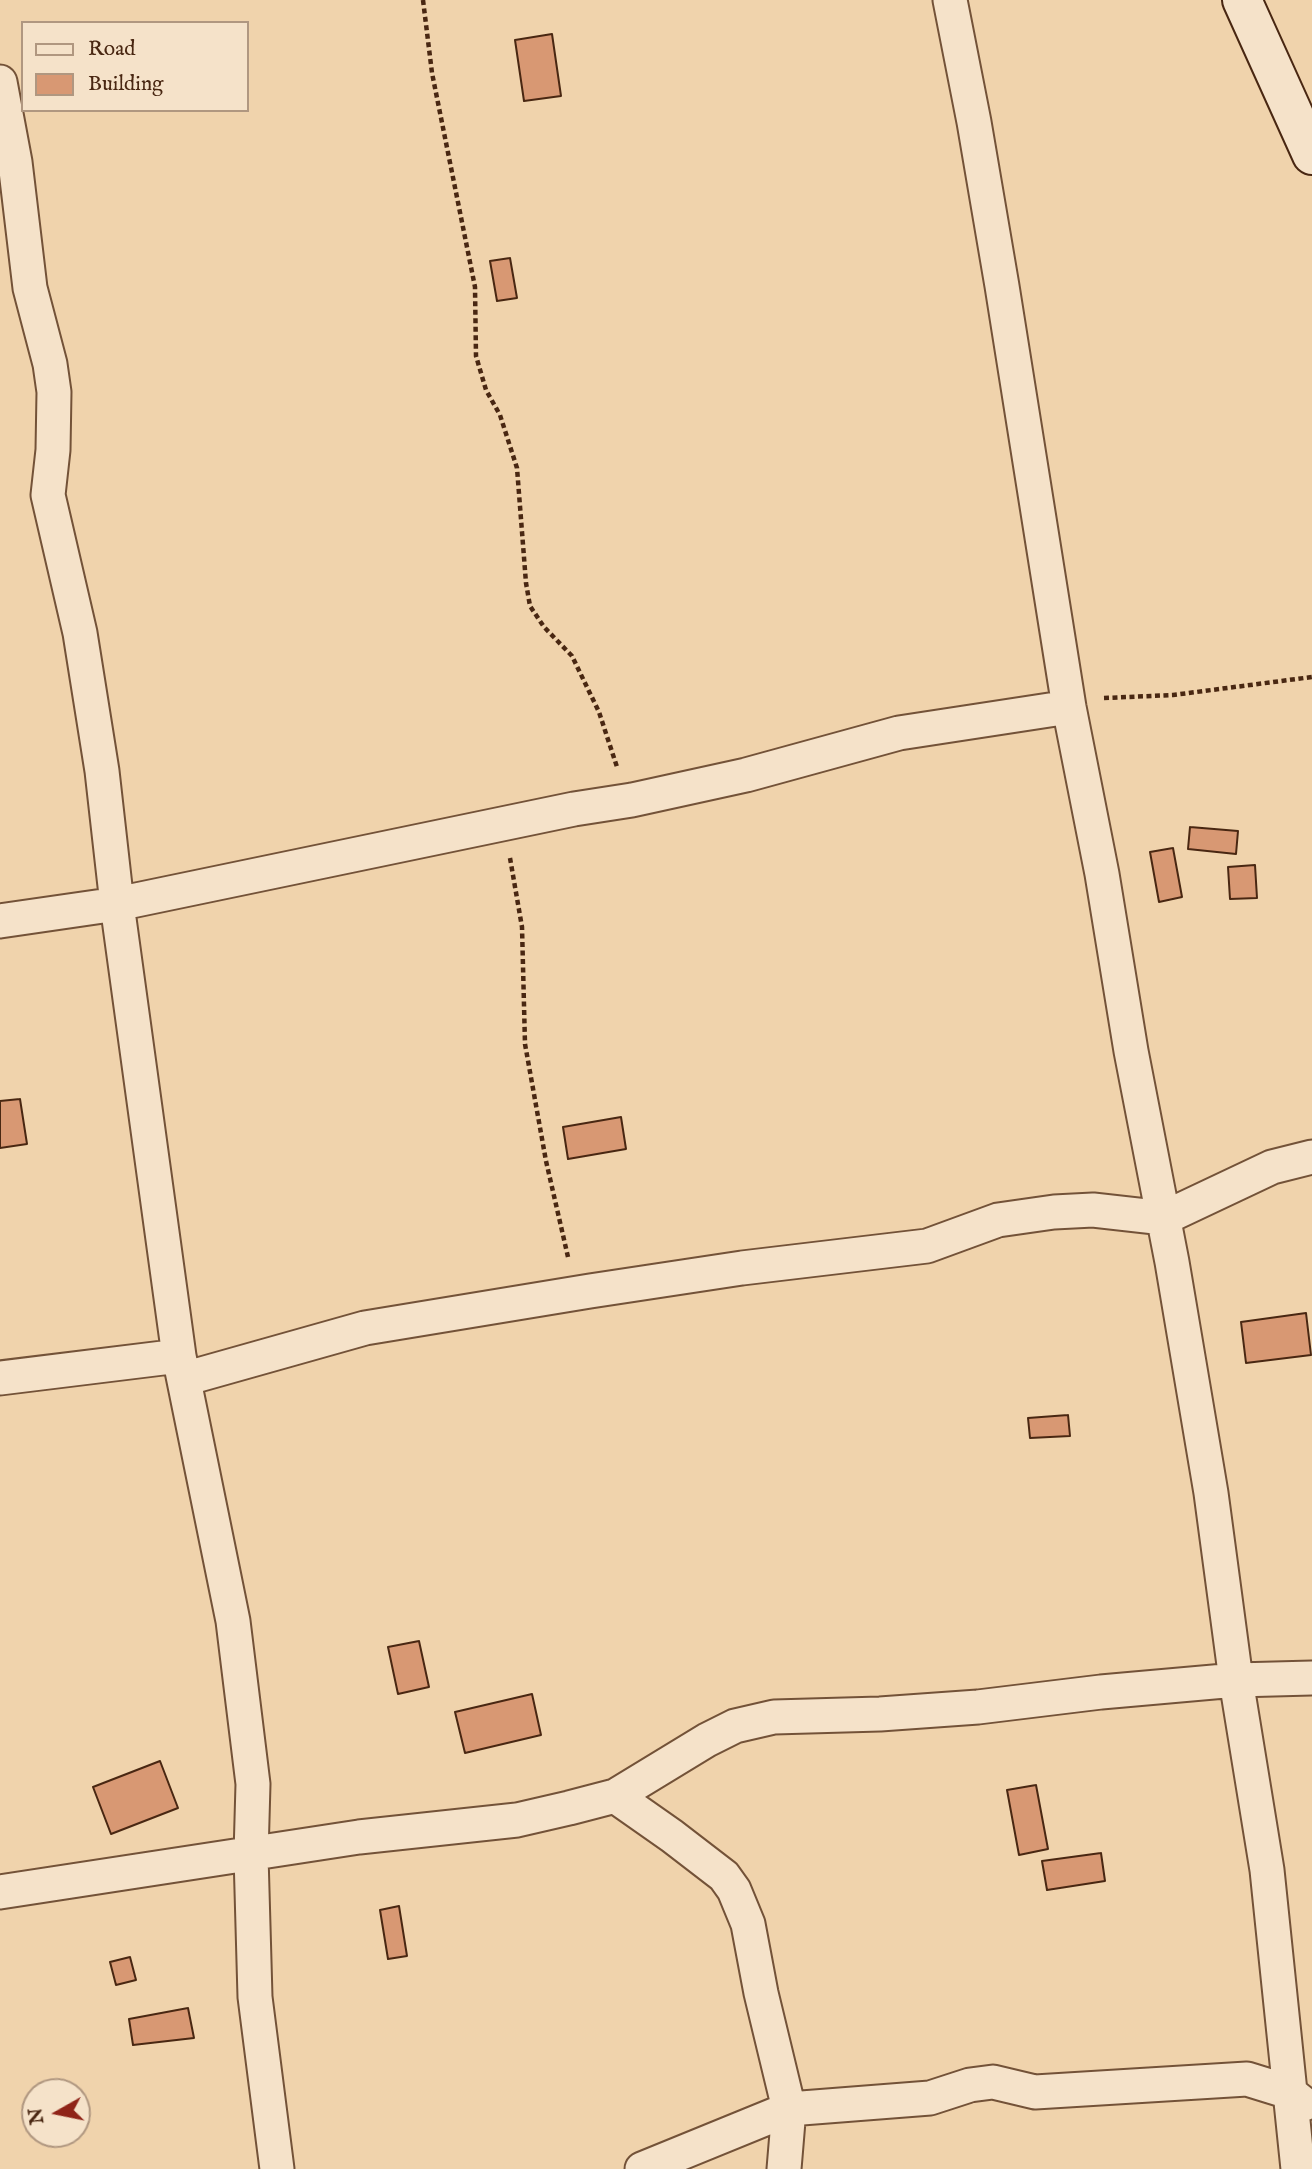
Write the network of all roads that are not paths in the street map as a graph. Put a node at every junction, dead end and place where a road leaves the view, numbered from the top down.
1 (950, 0) edge
2 (1242, 0) edge
3 (0, 82) edge
4 (1312, 155) edge
5 (1068, 702) junction
6 (117, 904) junction
7 (0, 921) edge
8 (1312, 1157) edge
9 (1164, 1218) junction
10 (181, 1368) junction
11 (0, 1378) edge
12 (1312, 1678) edge
13 (1236, 1680) junction
14 (615, 1796) junction
15 (251, 1854) junction
16 (0, 1892) edge
17 (1301, 2101) edge
18 (789, 2109) junction
19 (277, 2169) edge
20 (642, 2169) edge
21 (784, 2169) edge
22 (1298, 2169) edge

1 - 5 street
2 - 4 street
3 - 6 street
5 - 6 street
5 - 9 street
6 - 7 street
6 - 10 street
8 - 9 street
9 - 10 street
9 - 13 street
10 - 11 street
10 - 15 street
12 - 13 street
13 - 14 street
13 - 17 street
14 - 15 street
14 - 18 street
15 - 16 street
15 - 19 street
17 - 18 street
17 - 22 street
18 - 20 street
18 - 21 street

